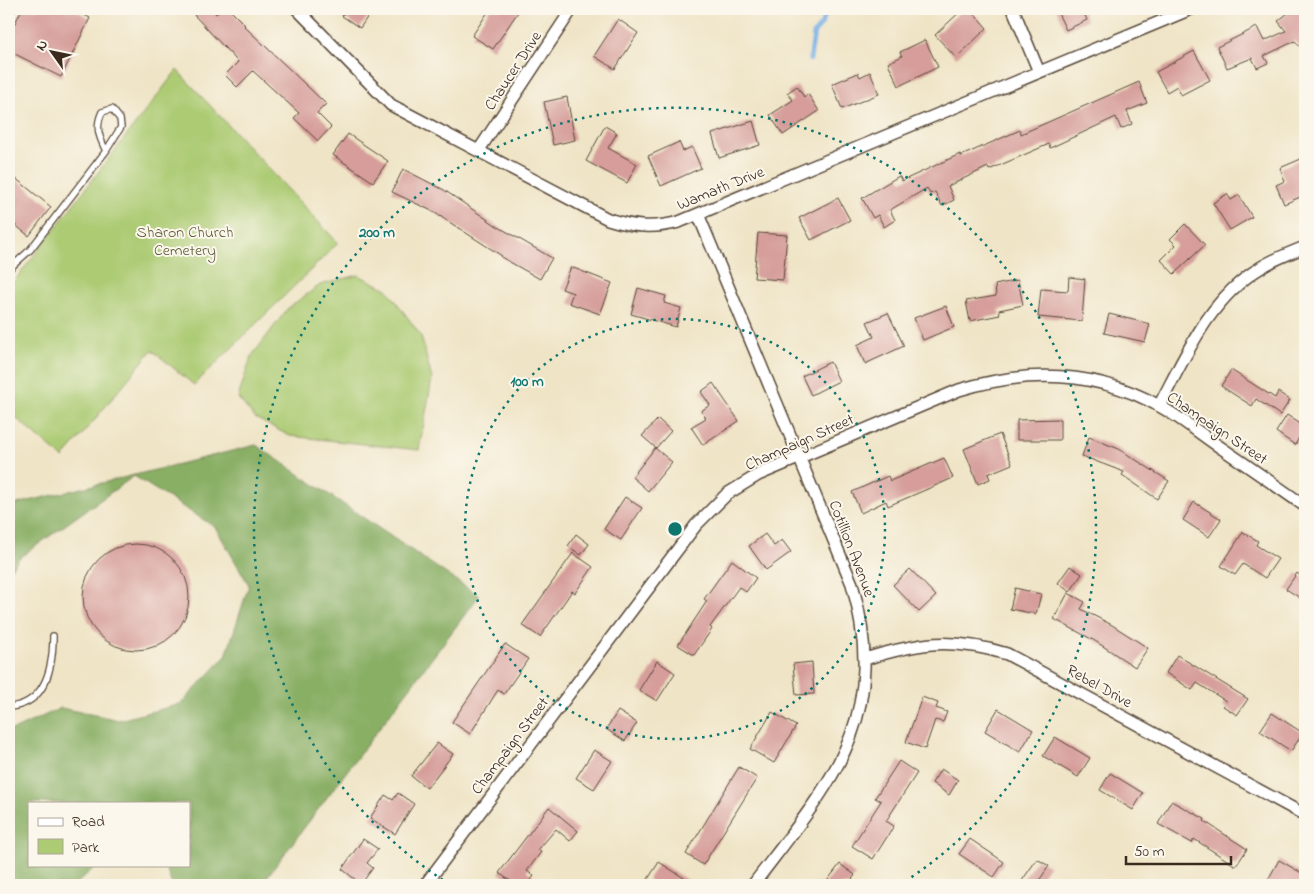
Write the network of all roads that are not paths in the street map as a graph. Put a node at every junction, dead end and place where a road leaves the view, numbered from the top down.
1 (297, 9) edge
2 (572, 9) edge
3 (1013, 9) edge
4 (1191, 9) edge
5 (1039, 72) junction
6 (480, 150) junction
7 (106, 151) junction
8 (698, 214) junction
9 (1305, 247) edge
10 (9, 269) edge
11 (1159, 406) junction
12 (799, 457) junction
13 (1305, 506) edge
14 (53, 636) dead end
15 (865, 659) junction
16 (9, 707) edge
17 (1305, 815) edge
18 (426, 885) edge
19 (753, 885) edge

1 - 6 street, Wamath Drive
2 - 6 street, Chaucer Drive
3 - 5 street
4 - 5 street, Wamath Drive
5 - 8 street, Wamath Drive
6 - 8 street, Wamath Drive
7 - 7 lane
7 - 10 lane
8 - 12 street, Cotillion Avenue
9 - 11 street
11 - 12 street, Champaign Street
11 - 13 street, Champaign Street
12 - 15 street, Cotillion Avenue
12 - 18 street, Champaign Street
14 - 16 lane
15 - 17 street, Rebel Drive
15 - 19 street, Cotillion Avenue

